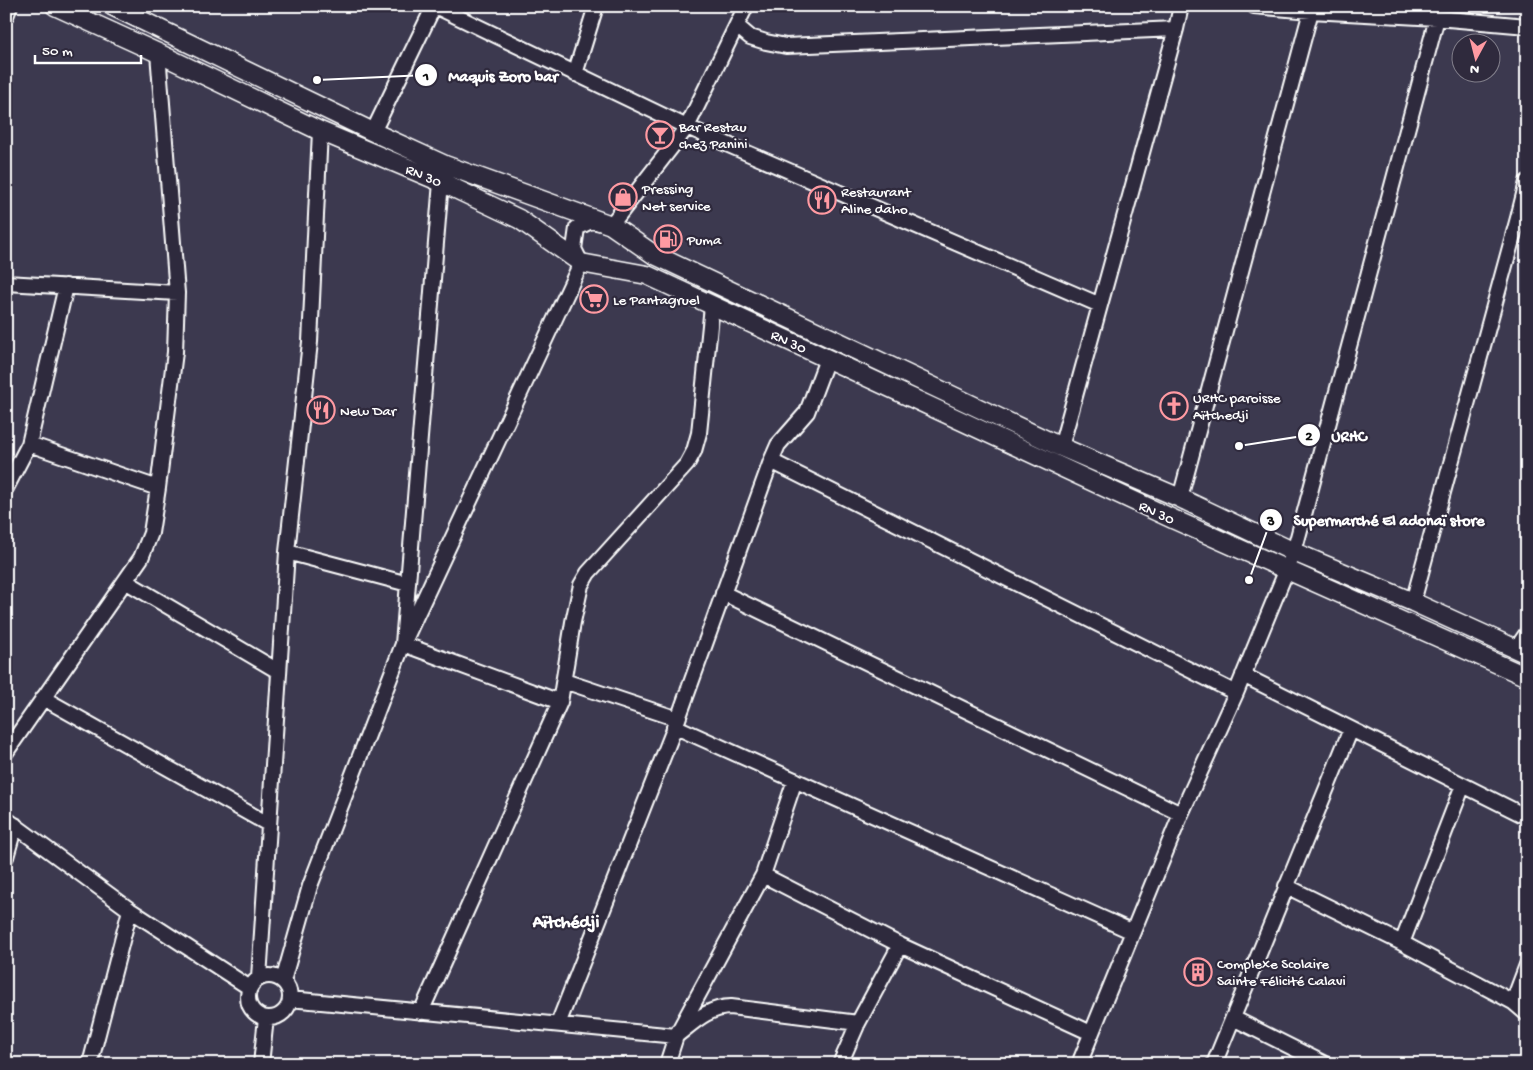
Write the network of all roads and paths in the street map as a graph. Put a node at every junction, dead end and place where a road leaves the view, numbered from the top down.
1 (10, 6) edge
2 (55, 6) edge
3 (112, 6) edge
4 (434, 6) edge
5 (596, 6) edge
6 (746, 6) edge
7 (1181, 6) edge
8 (1254, 6) edge
9 (1311, 11) junction
10 (6, 16) edge
11 (1437, 18) junction
12 (737, 26) junction
13 (1527, 26) edge
14 (1176, 29) junction
15 (158, 53) junction
16 (575, 74) junction
17 (687, 126) junction
18 (320, 131) junction
19 (373, 132) junction
20 (441, 182) junction
21 (1527, 182) edge
22 (1523, 221) edge
23 (612, 225) junction
24 (581, 263) junction
25 (6, 283) edge
26 (66, 286) junction
27 (176, 293) junction
28 (1100, 305) junction
29 (712, 306) junction
30 (827, 359) junction
31 (29, 444) junction
32 (1060, 447) junction
33 (771, 461) junction
34 (6, 488) edge
35 (158, 488) junction
36 (1180, 498) junction
37 (287, 552) junction
38 (1294, 552) junction
39 (1286, 570) junction
40 (126, 581) junction
41 (408, 584) junction
42 (723, 593) junction
43 (1413, 602) junction
44 (1527, 633) edge
45 (403, 644) junction
46 (1522, 651) edge
47 (278, 671) junction
48 (1242, 674) junction
49 (1527, 677) edge
50 (564, 681) junction
51 (1236, 692) junction
52 (43, 698) junction
53 (560, 702) junction
54 (676, 722) junction
55 (1351, 729) junction
56 (6, 752) edge
57 (795, 780) junction
58 (1463, 785) junction
59 (1181, 814) junction
60 (1527, 817) edge
61 (10, 822) edge
62 (268, 824) junction
63 (6, 857) edge
64 (763, 875) junction
65 (1286, 886) junction
66 (130, 910) junction
67 (1133, 932) junction
68 (1402, 944) junction
69 (900, 945) junction
70 (1527, 965) edge
71 (283, 981) junction
72 (254, 983) junction
73 (290, 999) junction
74 (1513, 1002) junction
75 (421, 1012) junction
76 (1527, 1014) edge
77 (266, 1018) junction
78 (1233, 1018) junction
79 (858, 1023) junction
80 (558, 1024) junction
81 (1091, 1033) junction
82 (676, 1036) junction
83 (90, 1064) edge
84 (261, 1064) edge
85 (666, 1064) edge
86 (840, 1064) edge
87 (1079, 1064) edge
88 (1214, 1064) edge
89 (1326, 1064) edge

1 - 10 street
2 - 15 main road, RN 30 / RN 30
3 - 19 main road, RN 30
4 - 16 street
4 - 19 street
5 - 16 street
6 - 12 street
7 - 14 street
8 - 9 street
9 - 11 street
9 - 36 street
11 - 13 street
11 - 38 street
12 - 14 street
12 - 17 street
14 - 28 street
15 - 18 main road, RN 30 / RN 30
15 - 27 street
16 - 17 street
17 - 23 street
17 - 28 street
18 - 20 main road, RN 30 / RN 30
18 - 37 street
19 - 23 main road, RN 30
20 - 24 main road, RN 30 / RN 30
20 - 41 street
21 - 22 street
22 - 43 street
23 - 24 street
23 - 32 main road, RN 30
24 - 29 main road, RN 30 / RN 30
24 - 45 street
25 - 26 street
26 - 27 street
26 - 31 street
27 - 35 street
28 - 32 street
29 - 30 main road, RN 30 / RN 30
29 - 50 street
30 - 33 street
30 - 39 main road, RN 30 / RN 30
31 - 34 street
31 - 35 street
32 - 36 main road, RN 30
33 - 42 street
33 - 51 street
35 - 40 street
36 - 38 main road, RN 30
37 - 41 street
37 - 47 street
38 - 39 street
38 - 43 main road, RN 30
39 - 48 street
39 - 49 main road, RN 30 / RN 30
40 - 47 street
40 - 52 street
41 - 45 street
42 - 54 street
42 - 59 street
43 - 46 main road, RN 30
44 - 46 street
45 - 53 street
45 - 71 street
47 - 62 street
48 - 51 street
48 - 55 street
50 - 53 street
50 - 54 street
51 - 59 street
52 - 56 street
52 - 62 street
53 - 75 street
54 - 57 street
54 - 80 street
55 - 58 street
55 - 65 street
57 - 64 street
57 - 67 street
58 - 60 street
58 - 68 street
59 - 67 street
61 - 63 street
61 - 66 street
62 - 72 street
64 - 69 street
64 - 82 street
65 - 68 street
65 - 78 street
66 - 72 street
66 - 83 street
67 - 81 street
68 - 74 street
69 - 79 street
69 - 81 street
70 - 74 street
71 - 72 street
71 - 73 street
72 - 77 street
73 - 75 street
73 - 77 street
74 - 76 street
75 - 80 street
77 - 84 street
78 - 88 street
78 - 89 street
79 - 82 street
79 - 86 street
80 - 82 street
81 - 87 street
82 - 85 street

